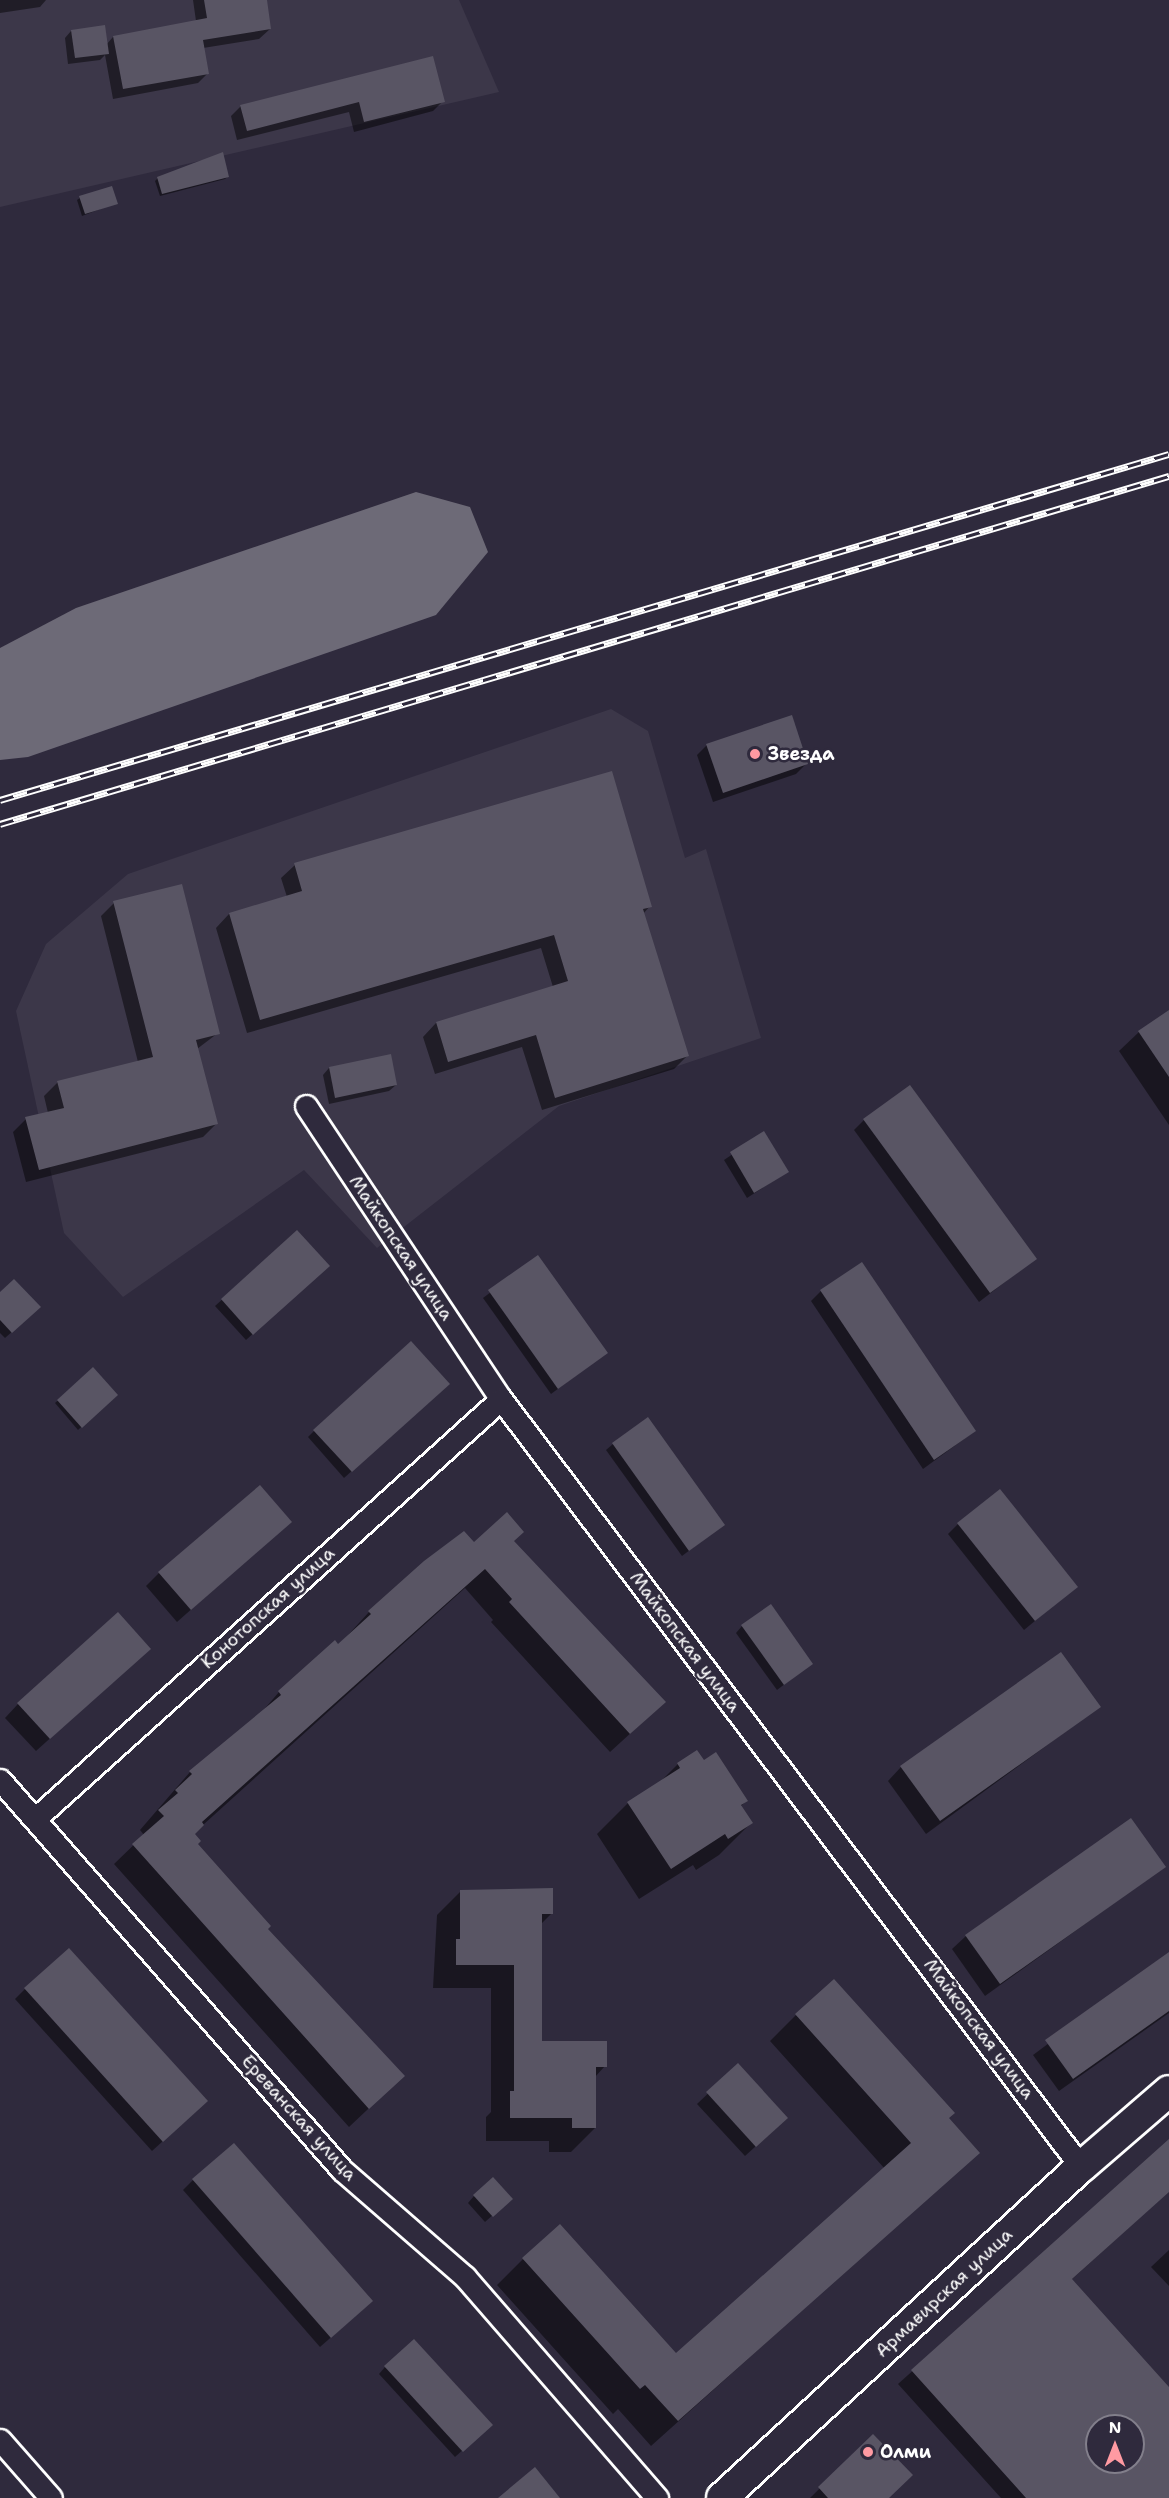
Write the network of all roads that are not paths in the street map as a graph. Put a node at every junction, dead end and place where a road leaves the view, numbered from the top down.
1 (306, 1106) dead end
2 (501, 1399) junction
3 (0, 1780) edge
4 (36, 1818) junction
5 (1169, 2091) edge
6 (1081, 2167) junction
7 (0, 2440) edge
8 (51, 2498) edge
9 (657, 2498) edge
10 (722, 2498) edge

1 - 2 street, Майкопская улица
2 - 4 street, Конотопская улица
2 - 6 street, Майкопская улица
3 - 4 street, Ереванская улица
4 - 9 street, Ереванская улица
5 - 6 main road, Армавирская улица
6 - 10 main road, Армавирская улица
7 - 8 street

